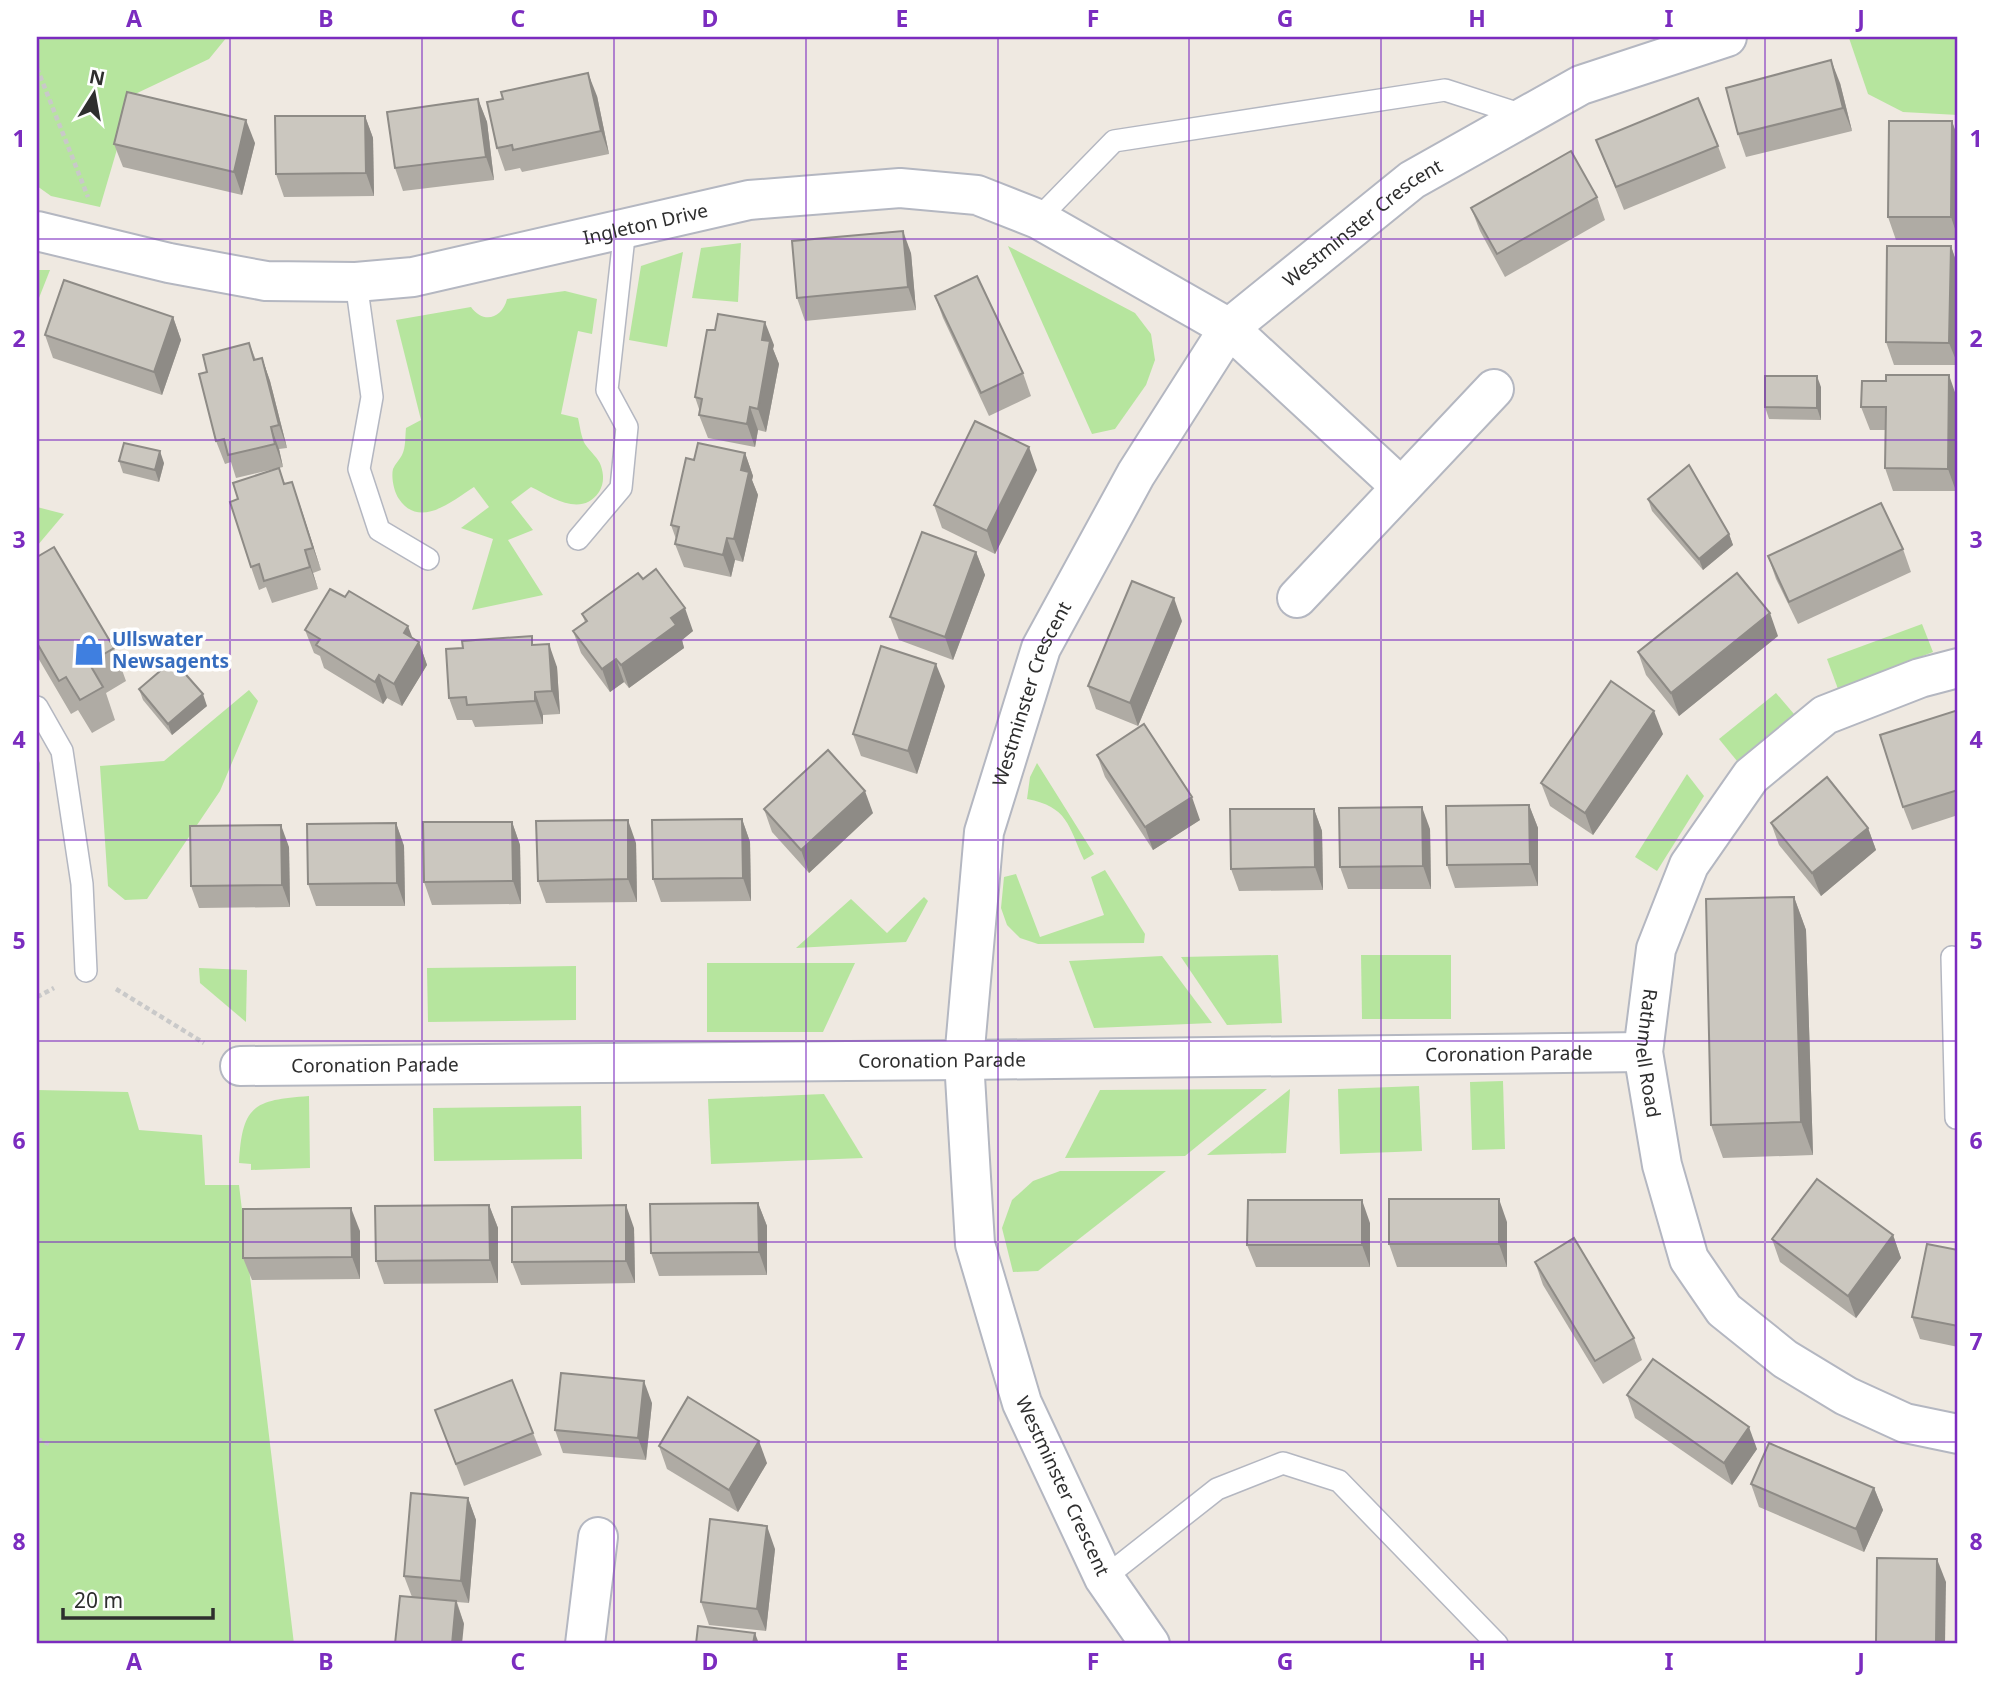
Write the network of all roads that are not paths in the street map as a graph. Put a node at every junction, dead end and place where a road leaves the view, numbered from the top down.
1 (1727, 37) edge
2 (1526, 116) junction
3 (1038, 219) junction
4 (625, 228) junction
5 (37, 230) edge
6 (356, 282) junction
7 (1229, 328) junction
8 (1494, 389) dead end
9 (1401, 488) junction
10 (578, 539) dead end
11 (428, 559) dead end
12 (1297, 598) dead end
13 (1958, 668) edge
14 (37, 707) edge
15 (1952, 957) dead end
16 (86, 971) road end
17 (1643, 1052) junction
18 (1956, 1052) edge
19 (964, 1060) junction
20 (240, 1066) road end
21 (1956, 1118) dead end
22 (1958, 1434) edge
23 (598, 1537) dead end
24 (1104, 1578) junction
25 (586, 1644) edge
26 (1150, 1644) edge
27 (1497, 1644) edge

1 - 2 street, Westminster Crescent
2 - 3 lane
2 - 7 street, Westminster Crescent
3 - 4 street, Ingleton Drive
3 - 7 street, Ingleton Drive
4 - 6 street, Ingleton Drive
4 - 10 lane
5 - 6 street, Ingleton Drive
6 - 11 lane
7 - 9 street, Ingleton Drive
7 - 19 street, Westminster Crescent
8 - 9 street
9 - 12 street
13 - 17 street, Rathmell Road
14 - 16 lane
15 - 18 lane
17 - 19 street, Coronation Parade
17 - 22 street, Rathmell Road
18 - 21 lane
19 - 20 street, Coronation Parade
19 - 24 street, Westminster Crescent
23 - 25 street
24 - 26 street, Westminster Crescent
24 - 27 lane

